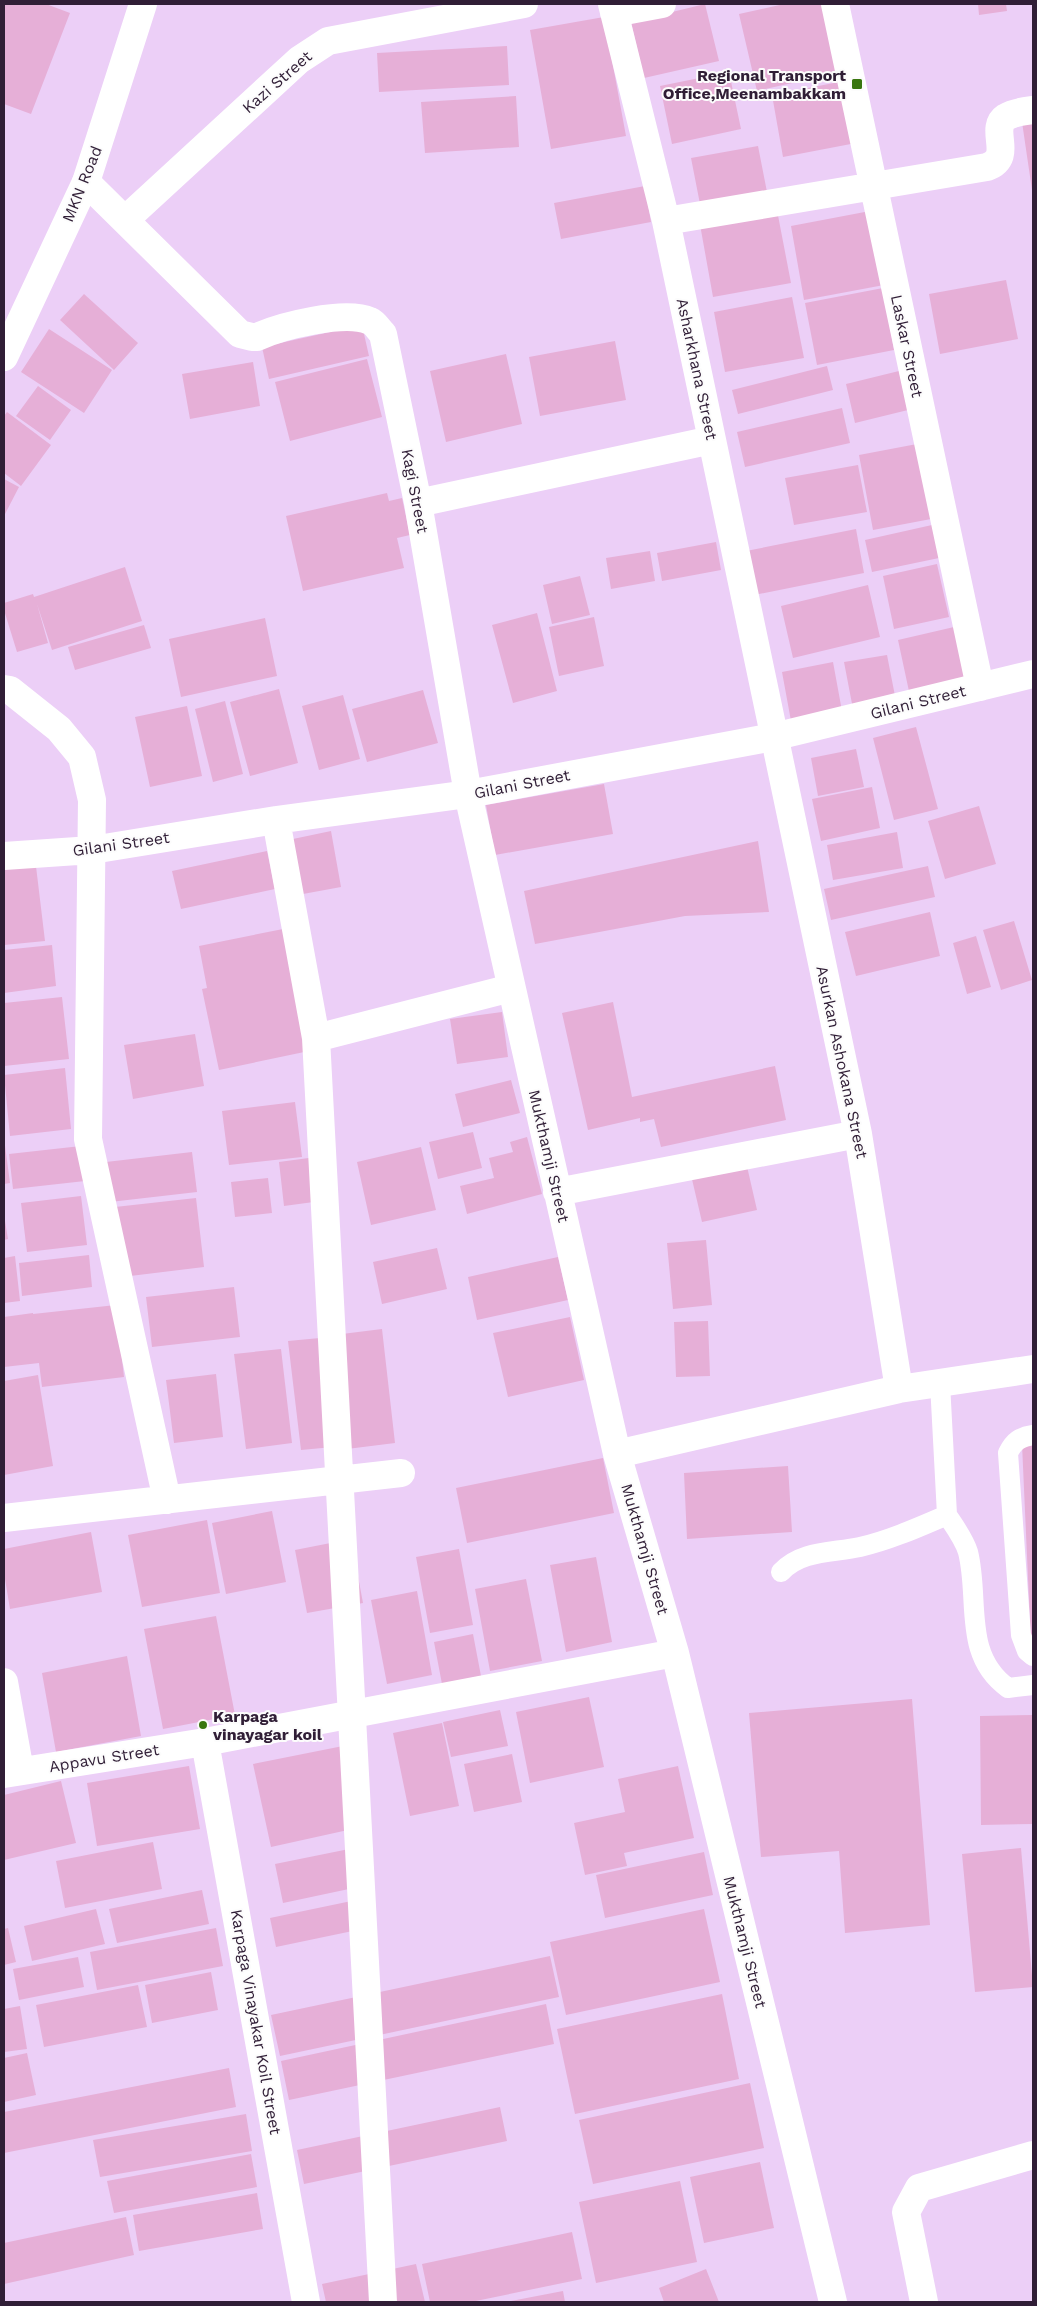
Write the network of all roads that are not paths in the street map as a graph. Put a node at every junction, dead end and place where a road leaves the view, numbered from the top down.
1 (143, 4) edge
2 (524, 4) edge
3 (662, 4) edge
4 (835, 4) edge
5 (613, 8) edge
6 (1033, 110) edge
7 (86, 182) junction
8 (874, 186) junction
9 (125, 220) junction
10 (666, 221) junction
11 (4, 356) edge
12 (712, 440) junction
13 (418, 503) junction
14 (1033, 674) edge
15 (980, 687) junction
16 (4, 690) edge
17 (773, 737) junction
18 (468, 794) junction
19 (276, 820) junction
20 (92, 850) junction
21 (4, 856) edge
22 (511, 988) junction
23 (316, 1038) junction
24 (858, 1134) junction
25 (557, 1192) junction
26 (1033, 1369) edge
27 (940, 1383) junction
28 (899, 1389) junction
29 (1033, 1435) edge
30 (617, 1454) junction
31 (401, 1473) dead end
32 (167, 1500) junction
33 (947, 1516) junction
34 (4, 1518) edge
35 (781, 1572) dead end
36 (675, 1653) junction
37 (1033, 1656) edge
38 (4, 1682) edge
39 (1033, 1685) edge
40 (206, 1742) junction
41 (12, 1773) edge
42 (1033, 2155) edge
43 (306, 2302) edge
44 (383, 2302) edge
45 (833, 2302) edge
46 (924, 2302) edge

1 - 7 street, MKN Road
2 - 9 street, Kazi Street
3 - 5 street
4 - 8 street, Laskar Street
5 - 10 street, Asharkhana Street
6 - 8 street
7 - 9 street
7 - 11 street, MKN Road
8 - 10 street
8 - 15 street, Laskar Street
9 - 13 street, Kagi Street
10 - 12 street, Asharkhana Street
12 - 13 street
12 - 17 street, Asharkhana Street
13 - 18 street, Kagi Street
14 - 15 street, Gilani Street
15 - 17 street, Gilani Street
16 - 20 street
17 - 18 street, Gilani Street
17 - 24 street, Asurkan Ashokana Street
18 - 19 street, Gilani Street
18 - 22 street, Mukthamji Street
19 - 20 street, Gilani Street
19 - 23 street
20 - 21 street, Gilani Street
20 - 32 street
22 - 23 street
22 - 25 street, Mukthamji Street
23 - 44 street
24 - 25 street
24 - 28 street, Asurkan Ashokana Street
25 - 30 street, Mukthamji Street
26 - 27 street
27 - 28 street
27 - 33 lane
28 - 30 street
29 - 37 lane
30 - 36 street, Mukthamji Street
31 - 32 street
32 - 34 street
33 - 35 lane
33 - 39 lane
36 - 40 street, Appavu Street
36 - 45 street, Mukthamji Street
38 - 41 street
40 - 41 street, Appavu Street
40 - 43 street, Karpaga Vinayakar Koil Street
42 - 46 street

